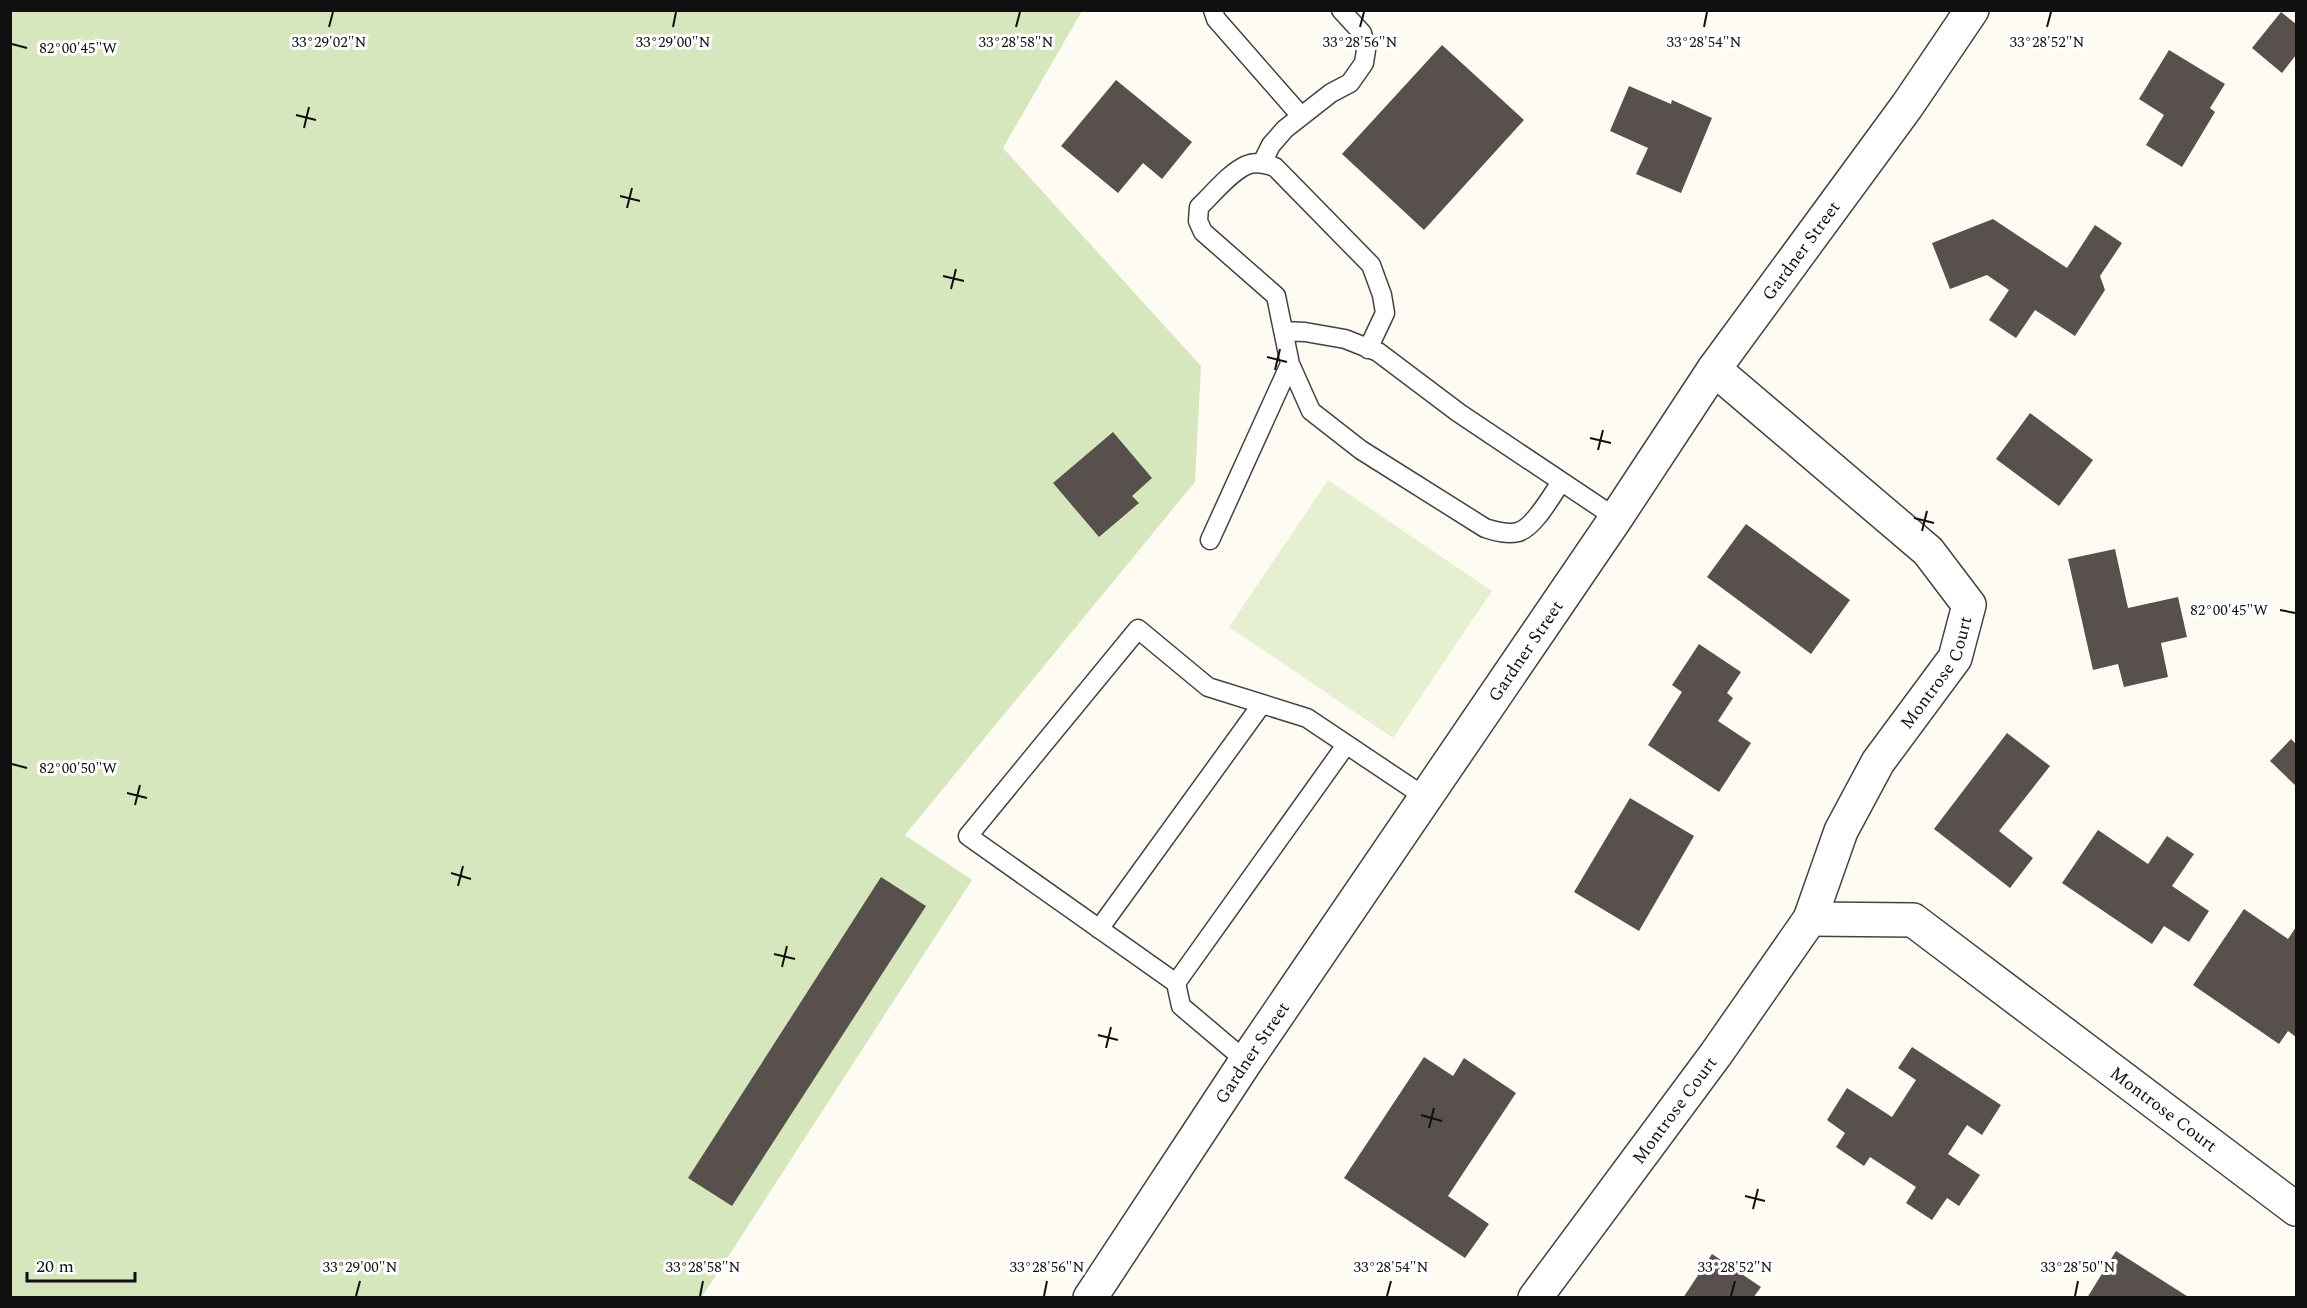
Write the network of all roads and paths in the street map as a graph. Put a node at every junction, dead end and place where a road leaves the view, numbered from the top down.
1 (1213, 10) edge
2 (1341, 10) edge
3 (1972, 10) edge
4 (1301, 116) junction
5 (1262, 163) junction
6 (1284, 331) junction
7 (1368, 348) junction
8 (1290, 364) junction
9 (1714, 369) junction
10 (1561, 482) junction
11 (1616, 519) junction
12 (1210, 540) dead end
13 (1262, 704) junction
14 (1346, 745) junction
15 (1425, 796) junction
16 (1810, 919) junction
17 (1099, 929) junction
18 (1176, 983) junction
19 (1246, 1062) junction
20 (2296, 1209) edge
21 (1090, 1298) edge
22 (1535, 1298) edge

1 - 4 lane
2 - 4 lane
3 - 9 street, Gardner Street
4 - 5 lane
5 - 6 lane
5 - 7 lane
6 - 7 lane
6 - 8 lane
7 - 10 lane
8 - 10 lane
8 - 12 lane
9 - 11 street, Gardner Street
9 - 16 street, Montrose Court
10 - 11 lane
11 - 15 street, Gardner Street
13 - 14 lane
13 - 17 lane
13 - 17 lane
14 - 15 lane
14 - 18 lane
15 - 19 street, Gardner Street
16 - 20 street, Montrose Court
16 - 22 street, Montrose Court
17 - 18 lane
18 - 19 lane
19 - 21 street, Gardner Street

